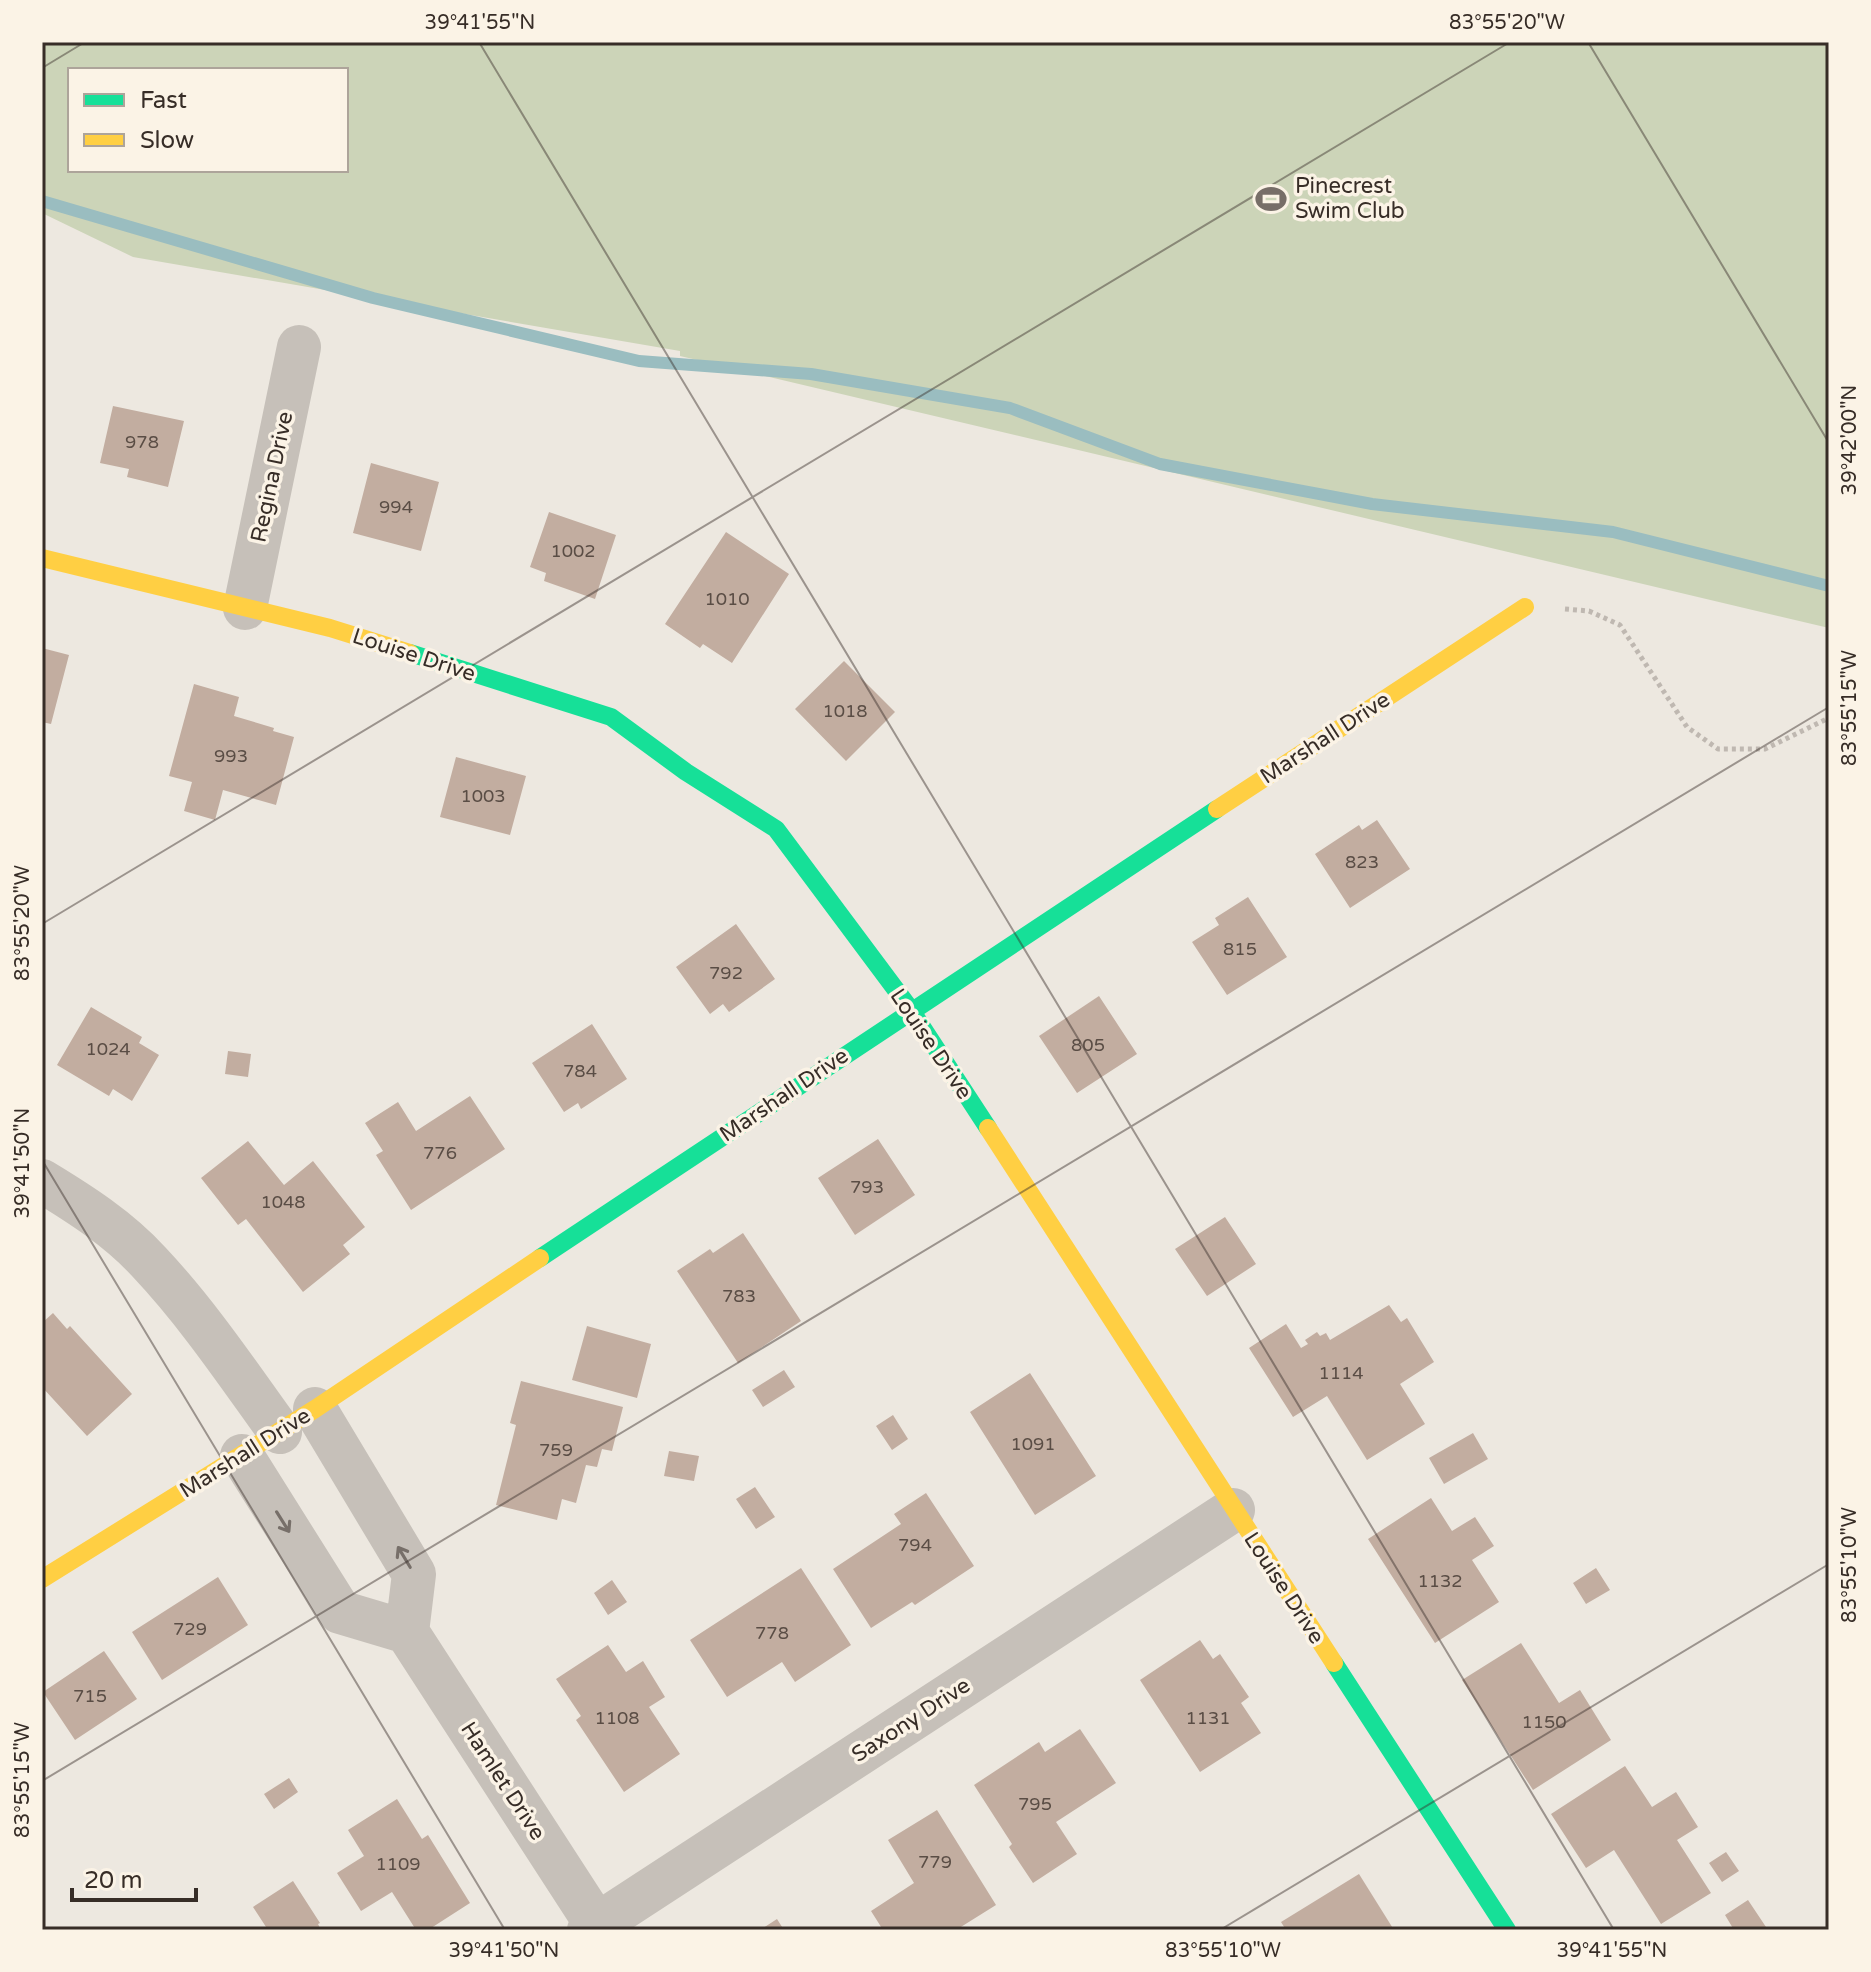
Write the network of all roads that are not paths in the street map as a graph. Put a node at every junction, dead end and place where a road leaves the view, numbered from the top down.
1 (299, 347) dead end
2 (42, 558) edge
3 (1525, 607) road end
4 (245, 608) junction
5 (911, 1010) junction
6 (42, 1181) edge
7 (297, 1421) junction
8 (242, 1456) junction
9 (1233, 1510) junction
10 (42, 1579) edge
11 (407, 1632) junction
12 (595, 1928) edge
13 (1507, 1930) edge

1 - 4 street, Regina Drive
2 - 4 street, Louise Drive
3 - 5 street, Marshall Drive
4 - 5 street, Louise Drive
5 - 7 street, Marshall Drive
5 - 9 street, Louise Drive
6 - 7 street
7 - 8 street, Marshall Drive
11 -> 7 street
8 - 10 street, Marshall Drive
8 -> 11 street
9 - 12 street, Saxony Drive
9 - 13 street, Louise Drive
11 - 12 street, Hamlet Drive

